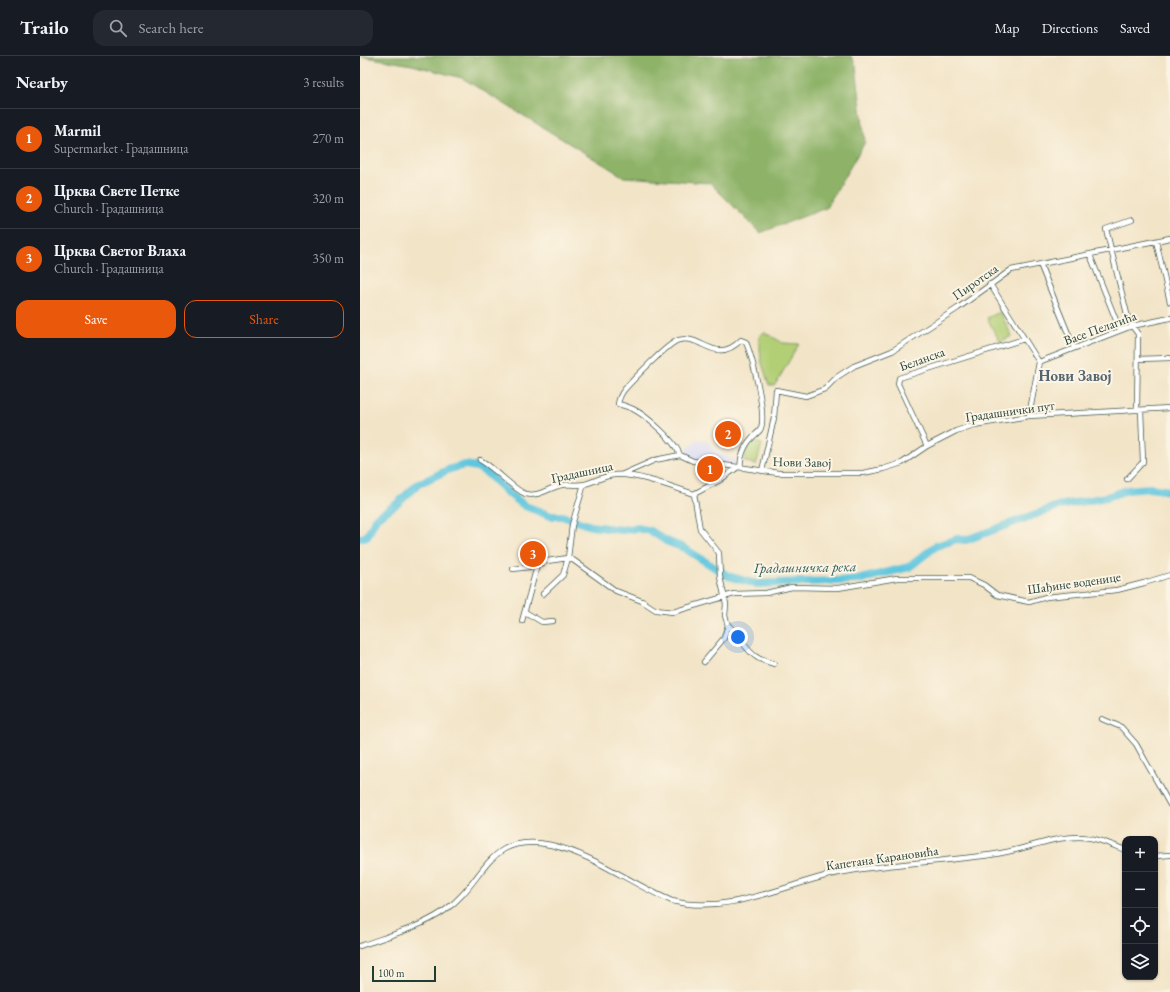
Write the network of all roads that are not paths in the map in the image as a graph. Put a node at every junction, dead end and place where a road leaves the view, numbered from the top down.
1 (1132, 220) dead end
2 (1170, 238) edge
3 (1156, 241) junction
4 (1110, 250) junction
5 (1090, 255) junction
6 (1040, 264) junction
7 (990, 284) junction
8 (1170, 295) edge
9 (1170, 302) edge
10 (1170, 318) edge
11 (1132, 326) junction
12 (1120, 330) junction
13 (1024, 339) junction
14 (1074, 348) junction
15 (1170, 358) edge
16 (1138, 359) junction
17 (1039, 362) junction
18 (1170, 408) edge
19 (1139, 410) junction
20 (1029, 416) junction
21 (927, 446) junction
22 (680, 455) junction
23 (480, 460) dead end
24 (740, 467) junction
25 (762, 471) junction
26 (839, 473) joint
27 (621, 475) junction
28 (1128, 479) dead end
29 (584, 484) junction
30 (694, 494) junction
31 (568, 558) junction
32 (537, 566) junction
33 (513, 569) dead end
34 (1170, 575) edge
35 (543, 594) dead end
36 (724, 597) junction
37 (525, 612) junction
38 (522, 621) dead end
39 (553, 621) dead end
40 (728, 626) junction
41 (704, 662) dead end
42 (774, 664) dead end
43 (1102, 719) dead end
44 (1170, 805) edge
45 (1122, 849) edge
46 (1170, 855) edge
47 (1158, 856) edge
48 (360, 946) edge

1 - 4 street
2 - 3 street, Пиротска
3 - 4 street, Пиротска
3 - 8 street
4 - 5 street, Пиротска
4 - 11 street
5 - 6 street, Пиротска
5 - 12 street
6 - 7 street, Пиротска
6 - 14 street
7 - 13 street
7 - 25 street, Пиротска
8 - 9 street
10 - 11 street, Васе Пелагића
11 - 12 street, Васе Пелагића
11 - 16 street
12 - 14 street, Васе Пелагића
13 - 17 street
13 - 21 street, Беланска
14 - 17 street, Васе Пелагића
15 - 16 street
16 - 19 street
17 - 20 street
18 - 19 street, Градашнички пут
19 - 20 street, Градашнички пут
19 - 28 street
20 - 21 street, Градашнички пут
21 - 26 street, Градашнички пут
22 - 24 street
22 - 24 street
22 - 27 street
23 - 29 street, Градашница
24 - 25 street, Нови Завој
24 - 30 street
25 - 26 street, Нови Завој
27 - 29 street, Градашница
27 - 30 street, Градашница
29 - 31 street
30 - 36 street
31 - 32 street
31 - 35 street
31 - 36 street
32 - 33 street
32 - 37 street
34 - 36 street, Шађине воденице
36 - 40 street
37 - 38 street
37 - 39 street
40 - 41 street
40 - 42 street
43 - 44 street
45 - 48 street, Капетана Карановића
46 - 47 street

